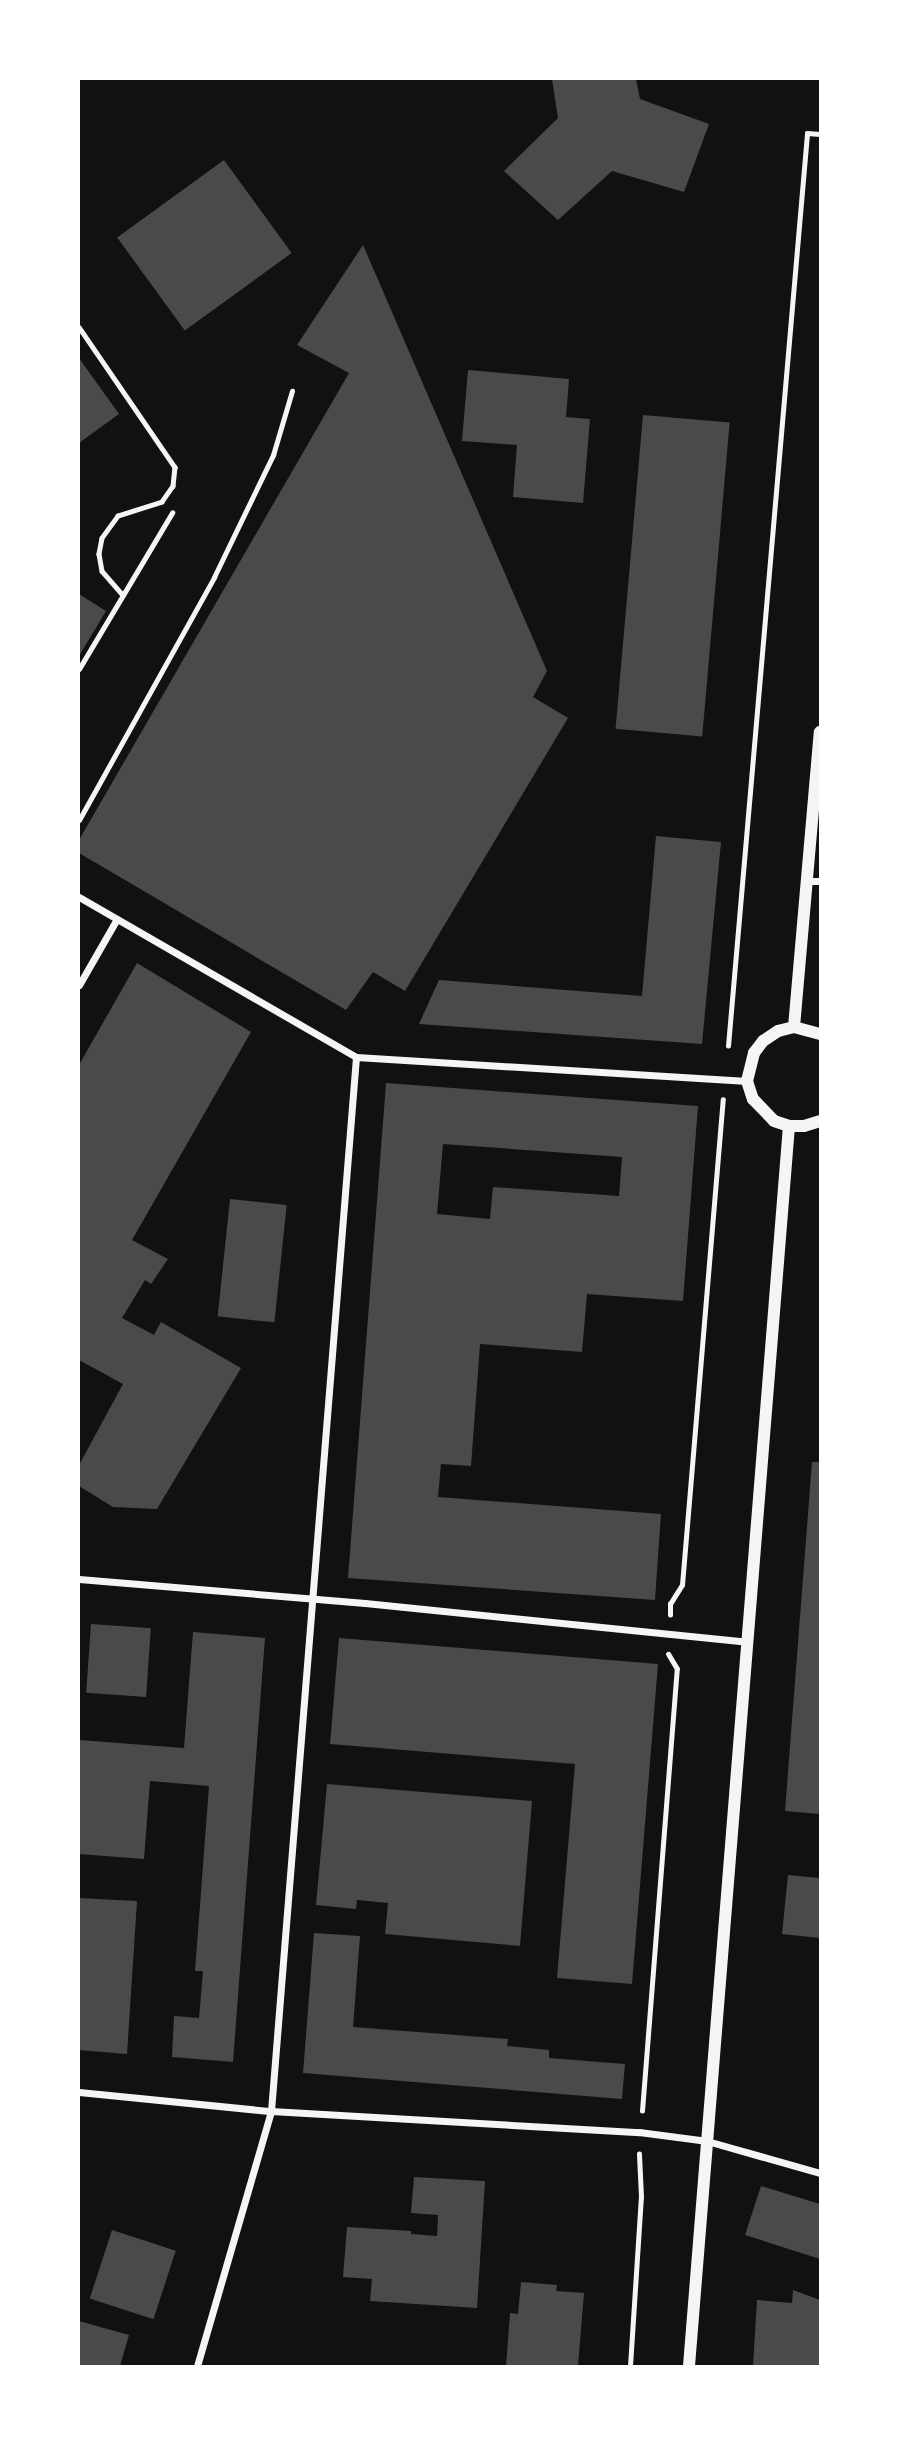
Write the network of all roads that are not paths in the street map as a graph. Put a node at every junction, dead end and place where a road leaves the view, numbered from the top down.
1 (292, 391) dead end
2 (820, 732) edge
3 (79, 820) edge
4 (814, 881) edge
5 (79, 897) edge
6 (117, 919) junction
7 (79, 985) edge
8 (794, 1027) junction
9 (820, 1034) edge
10 (356, 1057) junction
11 (747, 1081) junction
12 (820, 1121) edge
13 (789, 1126) junction
14 (79, 1579) edge
15 (311, 1598) junction
16 (747, 1642) junction
17 (79, 2092) edge
18 (271, 2111) junction
19 (707, 2141) junction
20 (820, 2173) edge
21 (197, 2366) edge
22 (689, 2366) edge

1 - 3 lane
2 - 4 street
4 - 8 street
5 - 6 street
6 - 7 street
6 - 10 street
8 - 9 street
8 - 11 street
10 - 11 street
10 - 15 street
11 - 13 street
12 - 13 street
13 - 16 street
14 - 15 street
15 - 16 street
15 - 18 street
16 - 19 street
17 - 18 street
18 - 19 street
18 - 21 street
19 - 20 street
19 - 22 street

